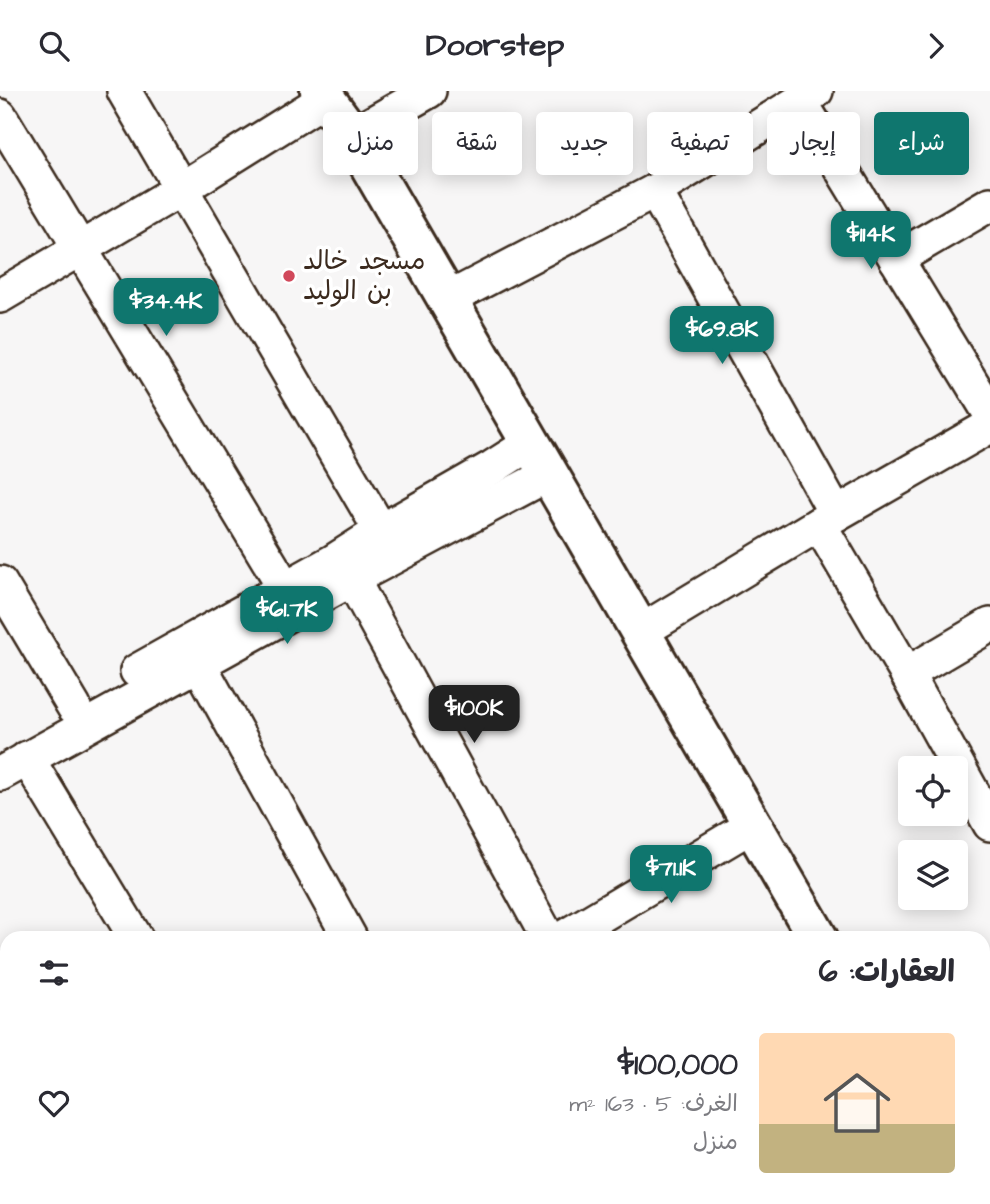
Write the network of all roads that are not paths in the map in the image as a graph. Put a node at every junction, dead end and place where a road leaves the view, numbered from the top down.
1 (124, 91) edge
2 (429, 91) edge
3 (323, 95) edge
4 (808, 96) edge
5 (335, 112) edge
6 (392, 112) edge
7 (0, 116) edge
8 (375, 175) edge
9 (181, 189) junction
10 (655, 191) junction
11 (990, 204) edge
12 (79, 248) junction
13 (896, 259) junction
14 (0, 296) edge
15 (448, 299) junction
16 (990, 412) edge
17 (990, 426) edge
18 (540, 458) junction
19 (828, 519) junction
20 (381, 531) junction
21 (352, 579) junction
22 (0, 583) edge
23 (285, 588) junction
24 (990, 625) edge
25 (639, 632) junction
26 (199, 664) junction
27 (908, 674) junction
28 (74, 706) junction
29 (9, 760) edge
30 (988, 817) edge
31 (751, 826) junction
32 (131, 931) edge
33 (346, 931) edge
34 (544, 931) edge
35 (575, 931) edge
36 (814, 931) edge

1 - 9 street
2 - 6 street
3 - 5 main road
3 - 9 street
4 - 10 street
4 - 13 street
7 - 12 street
8 - 15 main road
9 - 12 street
9 - 20 street
10 - 15 street
10 - 19 street
11 - 13 street
12 - 14 street
12 - 23 street
13 - 16 street
15 - 18 main road
17 - 19 street
18 - 20 street
18 - 21 street
18 - 25 main road
19 - 25 street
19 - 27 street
20 - 23 street
21 - 26 street
21 - 34 street
22 - 28 street
23 - 28 street
24 - 27 street
25 - 31 main road
26 - 29 street
26 - 33 street
27 - 30 street
28 - 29 street
29 - 32 street
31 - 35 street
31 - 36 main road

